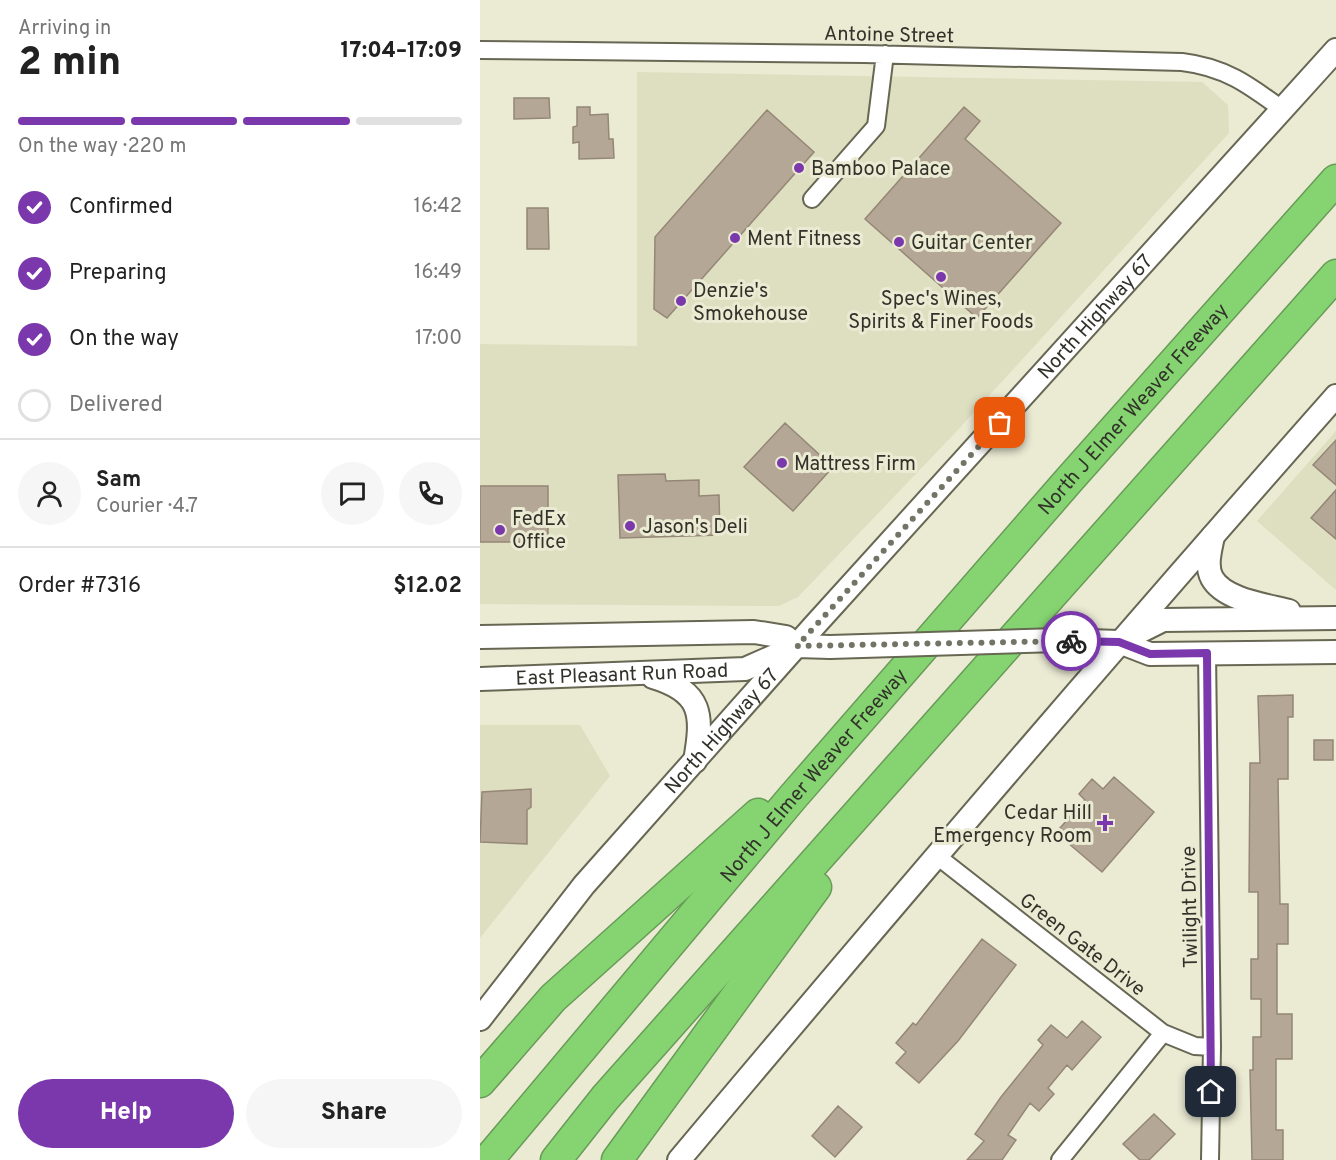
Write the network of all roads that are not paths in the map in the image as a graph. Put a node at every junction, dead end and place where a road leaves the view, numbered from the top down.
1 (480, 50) edge
2 (1336, 50) edge
3 (885, 54) junction
4 (1283, 110) junction
5 (1336, 180) edge
6 (812, 199) dead end
7 (1336, 275) edge
8 (1336, 396) edge
9 (1214, 536) junction
10 (1313, 618) junction
11 (1336, 618) edge
12 (480, 637) edge
13 (538, 637) junction
14 (1119, 642) junction
15 (797, 646) junction
16 (480, 649) edge
17 (1336, 652) edge
18 (1207, 653) junction
19 (640, 674) junction
20 (480, 679) edge
21 (854, 727) junction
22 (930, 733) junction
23 (695, 762) junction
24 (937, 856) junction
25 (480, 1019) edge
26 (1163, 1033) junction
27 (1212, 1047) junction
28 (480, 1082) edge
29 (488, 1160) edge
30 (556, 1160) edge
31 (617, 1160) edge
32 (679, 1160) edge
33 (1060, 1160) edge
34 (1210, 1160) edge

1 - 3 street, Antoine Street
2 - 4 main road, North Highway 67
3 - 4 street, Antoine Street
3 - 6 street
4 - 15 main road, North Highway 67
5 - 21 highway, North J Elmer Weaver Freeway
7 - 22 highway
8 - 9 main road
9 - 10 main road
9 - 14 main road
10 - 11 main road, East Pleasant Run Road
10 - 14 main road, East Pleasant Run Road
12 - 13 main road, East Pleasant Run Road
13 - 15 main road, East Pleasant Run Road
13 - 16 main road
14 - 15 main road, East Pleasant Run Road, bridge
14 - 18 main road, East Pleasant Run Road
14 - 24 main road
15 - 19 main road, East Pleasant Run Road
15 - 23 main road, North Highway 67
17 - 18 main road, East Pleasant Run Road
18 - 27 street, Twilight Drive
19 - 20 main road, East Pleasant Run Road
19 - 23 main road
21 - 28 highway
21 - 29 highway, North J Elmer Weaver Freeway
22 - 30 highway
22 - 31 highway
23 - 25 main road, North Highway 67
24 - 26 street, Green Gate Drive
24 - 32 main road
26 - 27 street, Green Gate Drive
26 - 33 street
27 - 34 street, Twilight Drive

